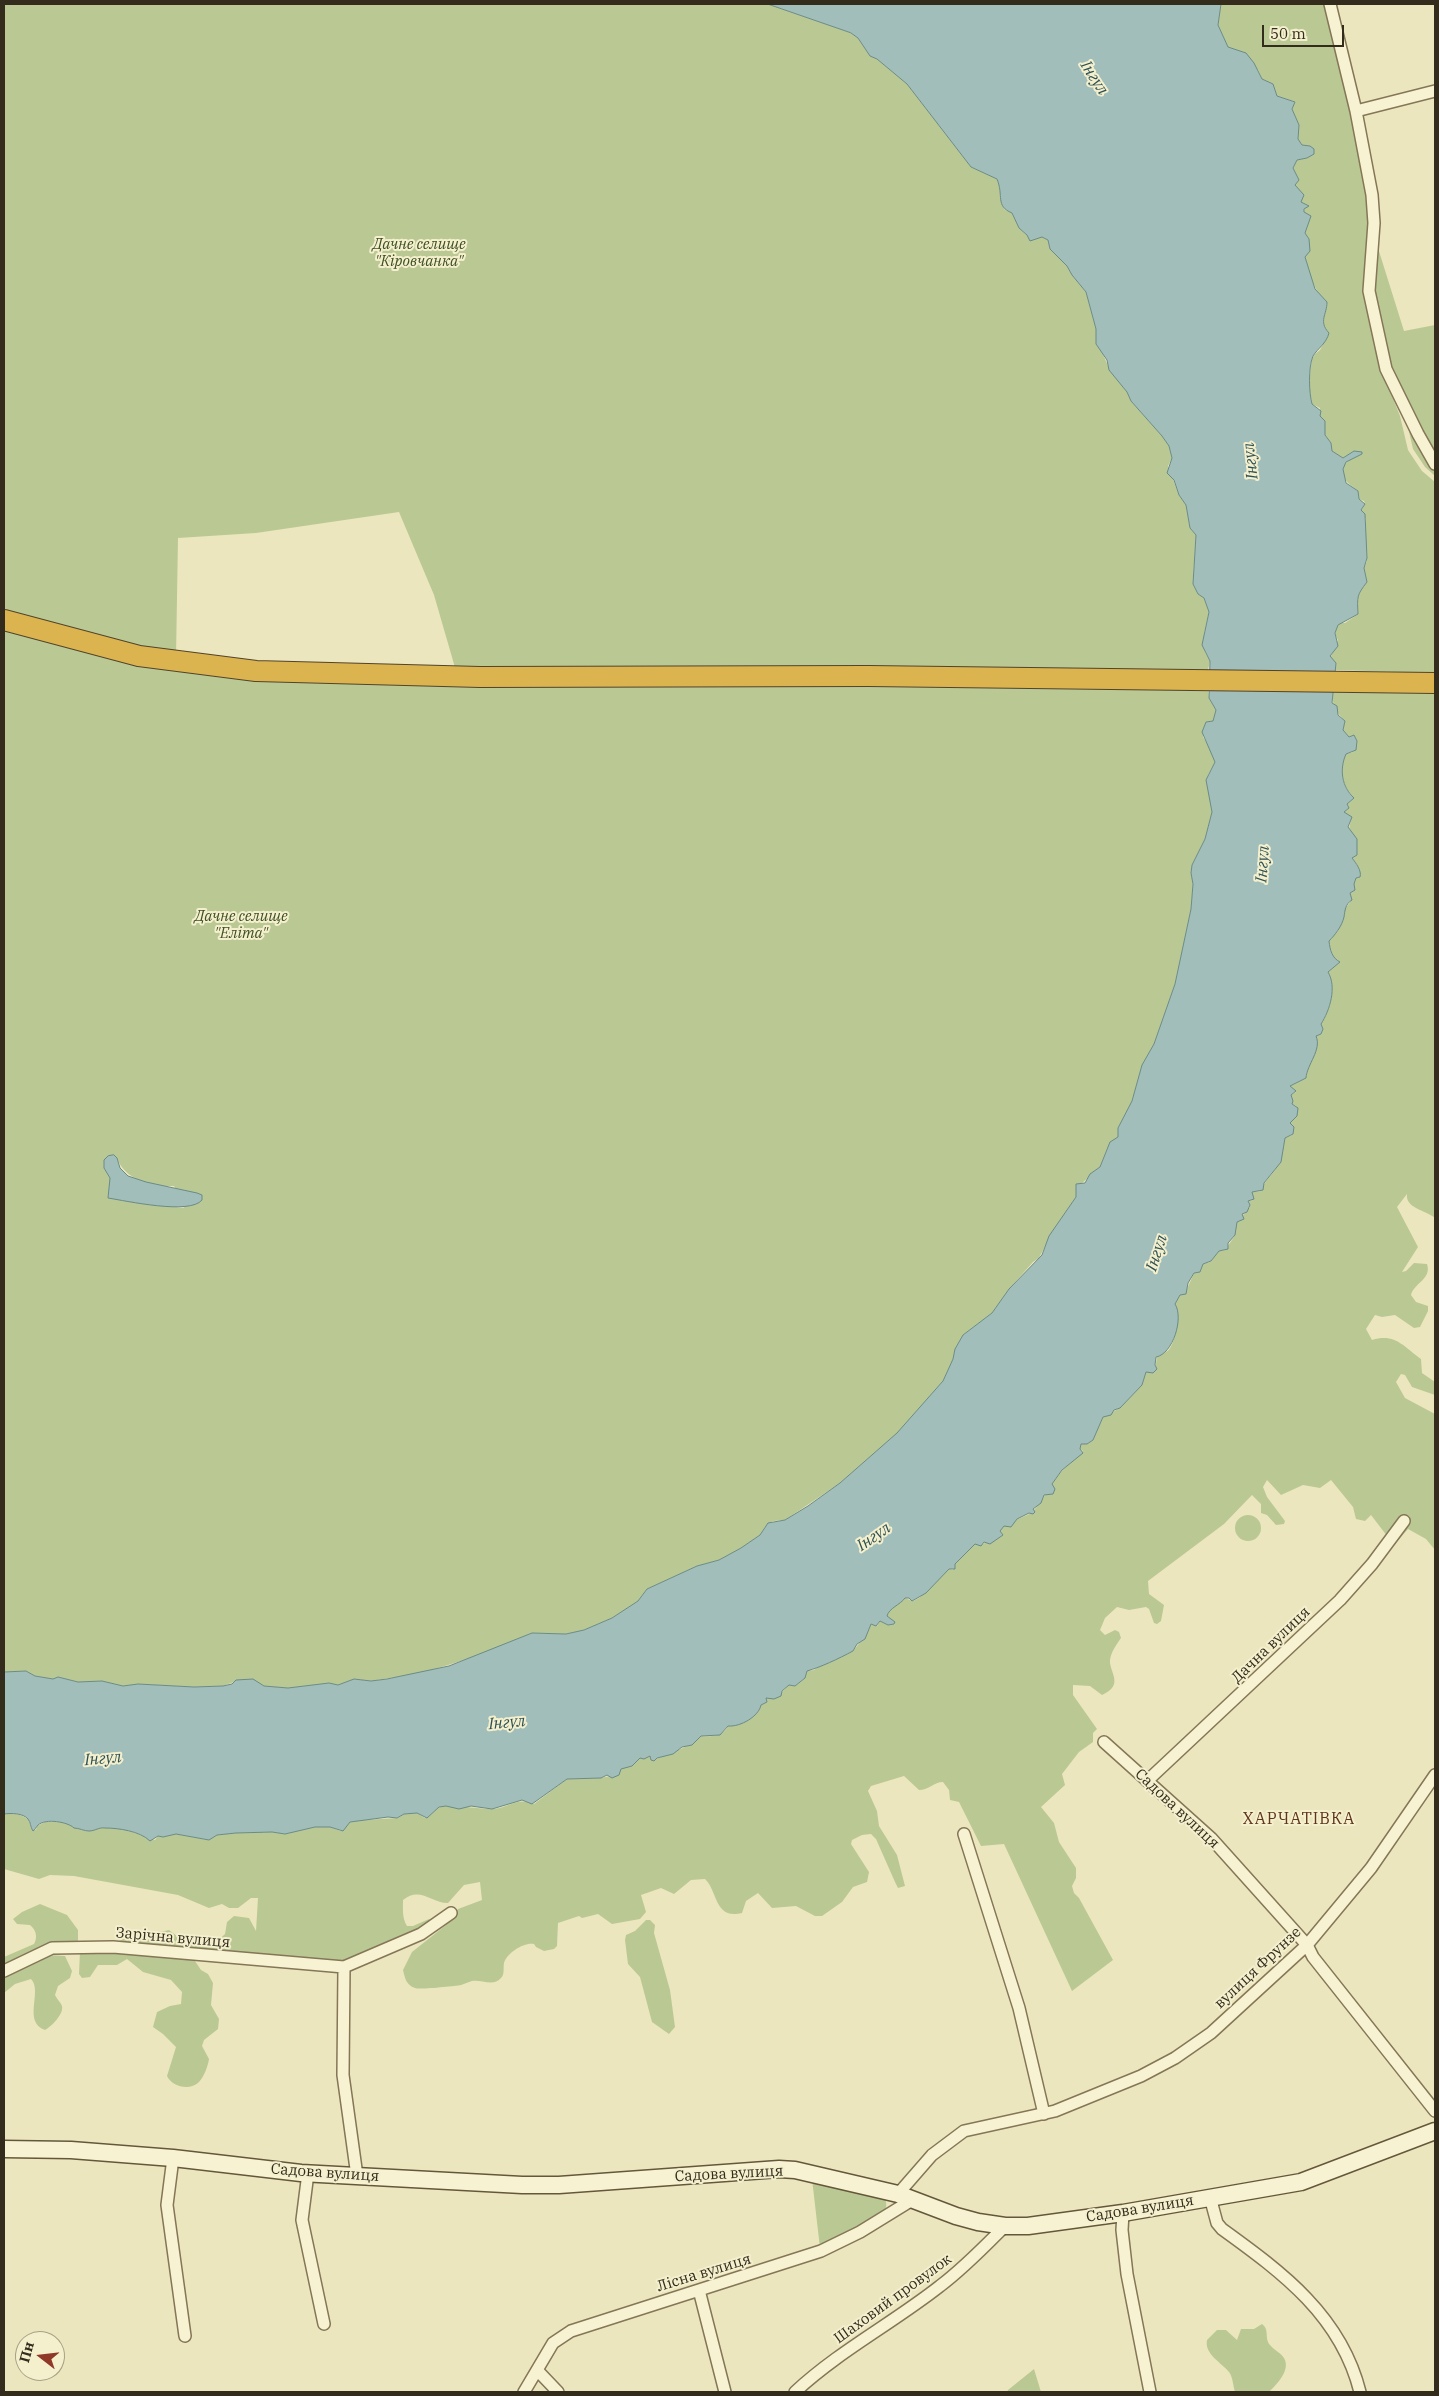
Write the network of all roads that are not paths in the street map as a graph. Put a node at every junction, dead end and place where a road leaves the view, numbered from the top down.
1 (1330, 4) edge
2 (1435, 91) edge
3 (1356, 111) junction
4 (1435, 464) edge
5 (4, 620) edge
6 (1435, 683) edge
7 (1404, 1521) dead end
8 (1104, 1742) dead end
9 (1435, 1774) edge
10 (1147, 1781) junction
11 (964, 1834) dead end
12 (451, 1913) dead end
13 (1306, 1945) junction
14 (344, 1967) junction
15 (4, 1971) edge
16 (1435, 2111) edge
17 (1044, 2114) junction
18 (1435, 2131) edge
19 (4, 2149) edge
20 (173, 2158) junction
21 (308, 2174) junction
22 (357, 2176) junction
23 (905, 2197) junction
24 (1210, 2197) junction
25 (1123, 2213) junction
26 (1004, 2226) junction
27 (699, 2290) junction
28 (324, 2324) dead end
29 (185, 2336) dead end
30 (538, 2370) junction
31 (524, 2392) edge
32 (558, 2392) edge
33 (725, 2392) edge
34 (795, 2392) edge
35 (1150, 2392) edge
36 (1360, 2392) edge

1 - 3 street
2 - 3 street
3 - 4 street
5 - 6 highway
7 - 10 street, Дачна вулиця
8 - 10 street, Садова вулиця
9 - 13 street, вулиця Фрунзе
10 - 13 street, Садова вулиця
11 - 17 street
12 - 14 street, Зарічна вулиця
13 - 16 street, Садова вулиця
13 - 17 street, вулиця Фрунзе
14 - 15 street, Зарічна вулиця
14 - 22 street
17 - 23 street, вулиця Фрунзе
18 - 24 street, Садова вулиця
19 - 20 street, Садова вулиця
20 - 21 street, Садова вулиця
20 - 29 street
21 - 22 street, Садова вулиця
21 - 28 street
22 - 23 street, Садова вулиця
23 - 26 street, Садова вулиця
23 - 27 street, Лісна вулиця
24 - 25 street, Садова вулиця
24 - 36 street
25 - 26 street, Садова вулиця
25 - 35 street
26 - 34 street, Шаховий провулок
27 - 30 street, Лісна вулиця
27 - 33 street
30 - 31 street, Лісна вулиця
30 - 32 street

